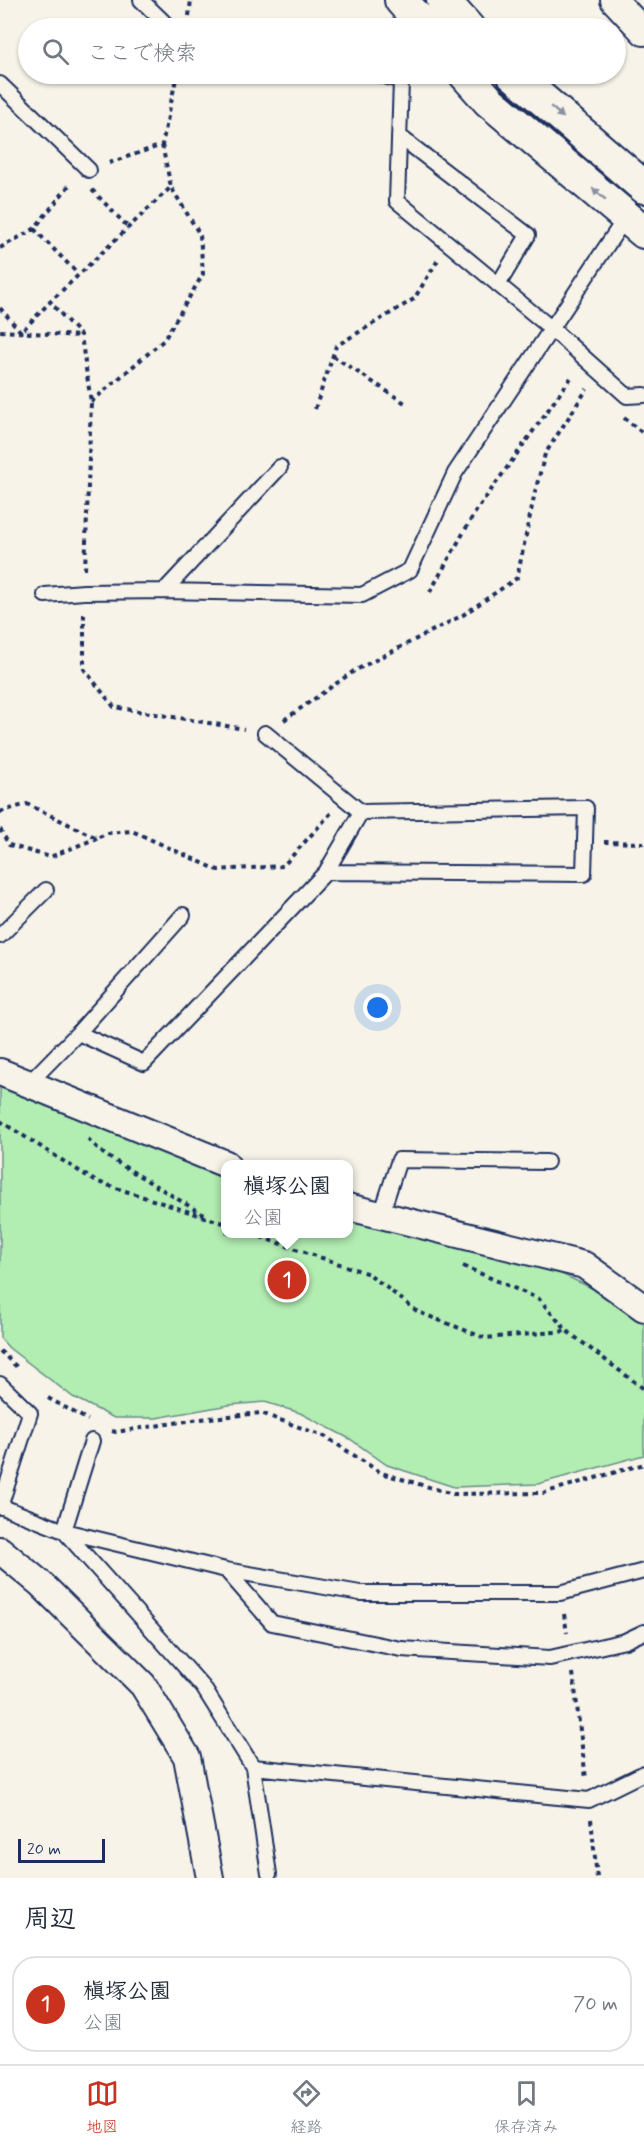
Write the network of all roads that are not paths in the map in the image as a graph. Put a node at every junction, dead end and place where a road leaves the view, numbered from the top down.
1 (141, 0) edge
2 (401, 0) edge
3 (443, 0) edge
4 (614, 0) edge
5 (160, 18) edge
6 (417, 18) edge
7 (459, 18) edge
8 (644, 32) edge
9 (0, 84) edge
10 (401, 84) edge
11 (474, 84) edge
12 (524, 84) edge
13 (399, 136) junction
14 (87, 176) road end
15 (644, 189) edge
16 (635, 224) edge
17 (498, 285) junction
18 (552, 329) junction
19 (644, 395) edge
20 (280, 467) dead end
21 (164, 591) junction
22 (45, 595) dead end
23 (265, 733) dead end
24 (361, 812) junction
25 (326, 872) junction
26 (46, 890) dead end
27 (183, 915) dead end
28 (0, 936) edge
29 (78, 1033) junction
30 (0, 1072) edge
31 (29, 1083) junction
32 (221, 1162) edge
33 (548, 1162) dead end
34 (353, 1208) edge
35 (381, 1215) junction
36 (644, 1308) edge
37 (0, 1384) edge
38 (92, 1441) dead end
39 (0, 1507) edge
40 (64, 1531) junction
41 (0, 1550) edge
42 (226, 1570) junction
43 (644, 1571) edge
44 (644, 1632) edge
45 (253, 1767) junction
46 (644, 1773) edge
47 (268, 1877) edge
48 (210, 1878) edge

1 - 5 lane
2 - 6 street
3 - 7 street
4 - 8 street
9 - 14 lane
10 - 13 lane
16 -> 11 street
12 -> 15 street
13 - 17 lane
13 - 17 lane
15 - 16 street
16 - 18 lane
17 - 18 lane
18 - 19 lane
18 - 21 lane
20 - 21 lane
21 - 22 lane
23 - 24 lane
24 - 25 lane
24 - 25 lane
25 - 29 lane
26 - 28 lane
27 - 29 lane
29 - 31 lane
30 - 31 street
31 - 32 street
33 - 35 lane
34 - 35 street
35 - 36 street
37 - 39 lane
38 - 40 lane
39 - 40 lane
40 - 42 lane
40 - 45 lane
41 - 48 street
42 - 43 lane
42 - 44 lane
45 - 46 lane
45 - 47 lane

